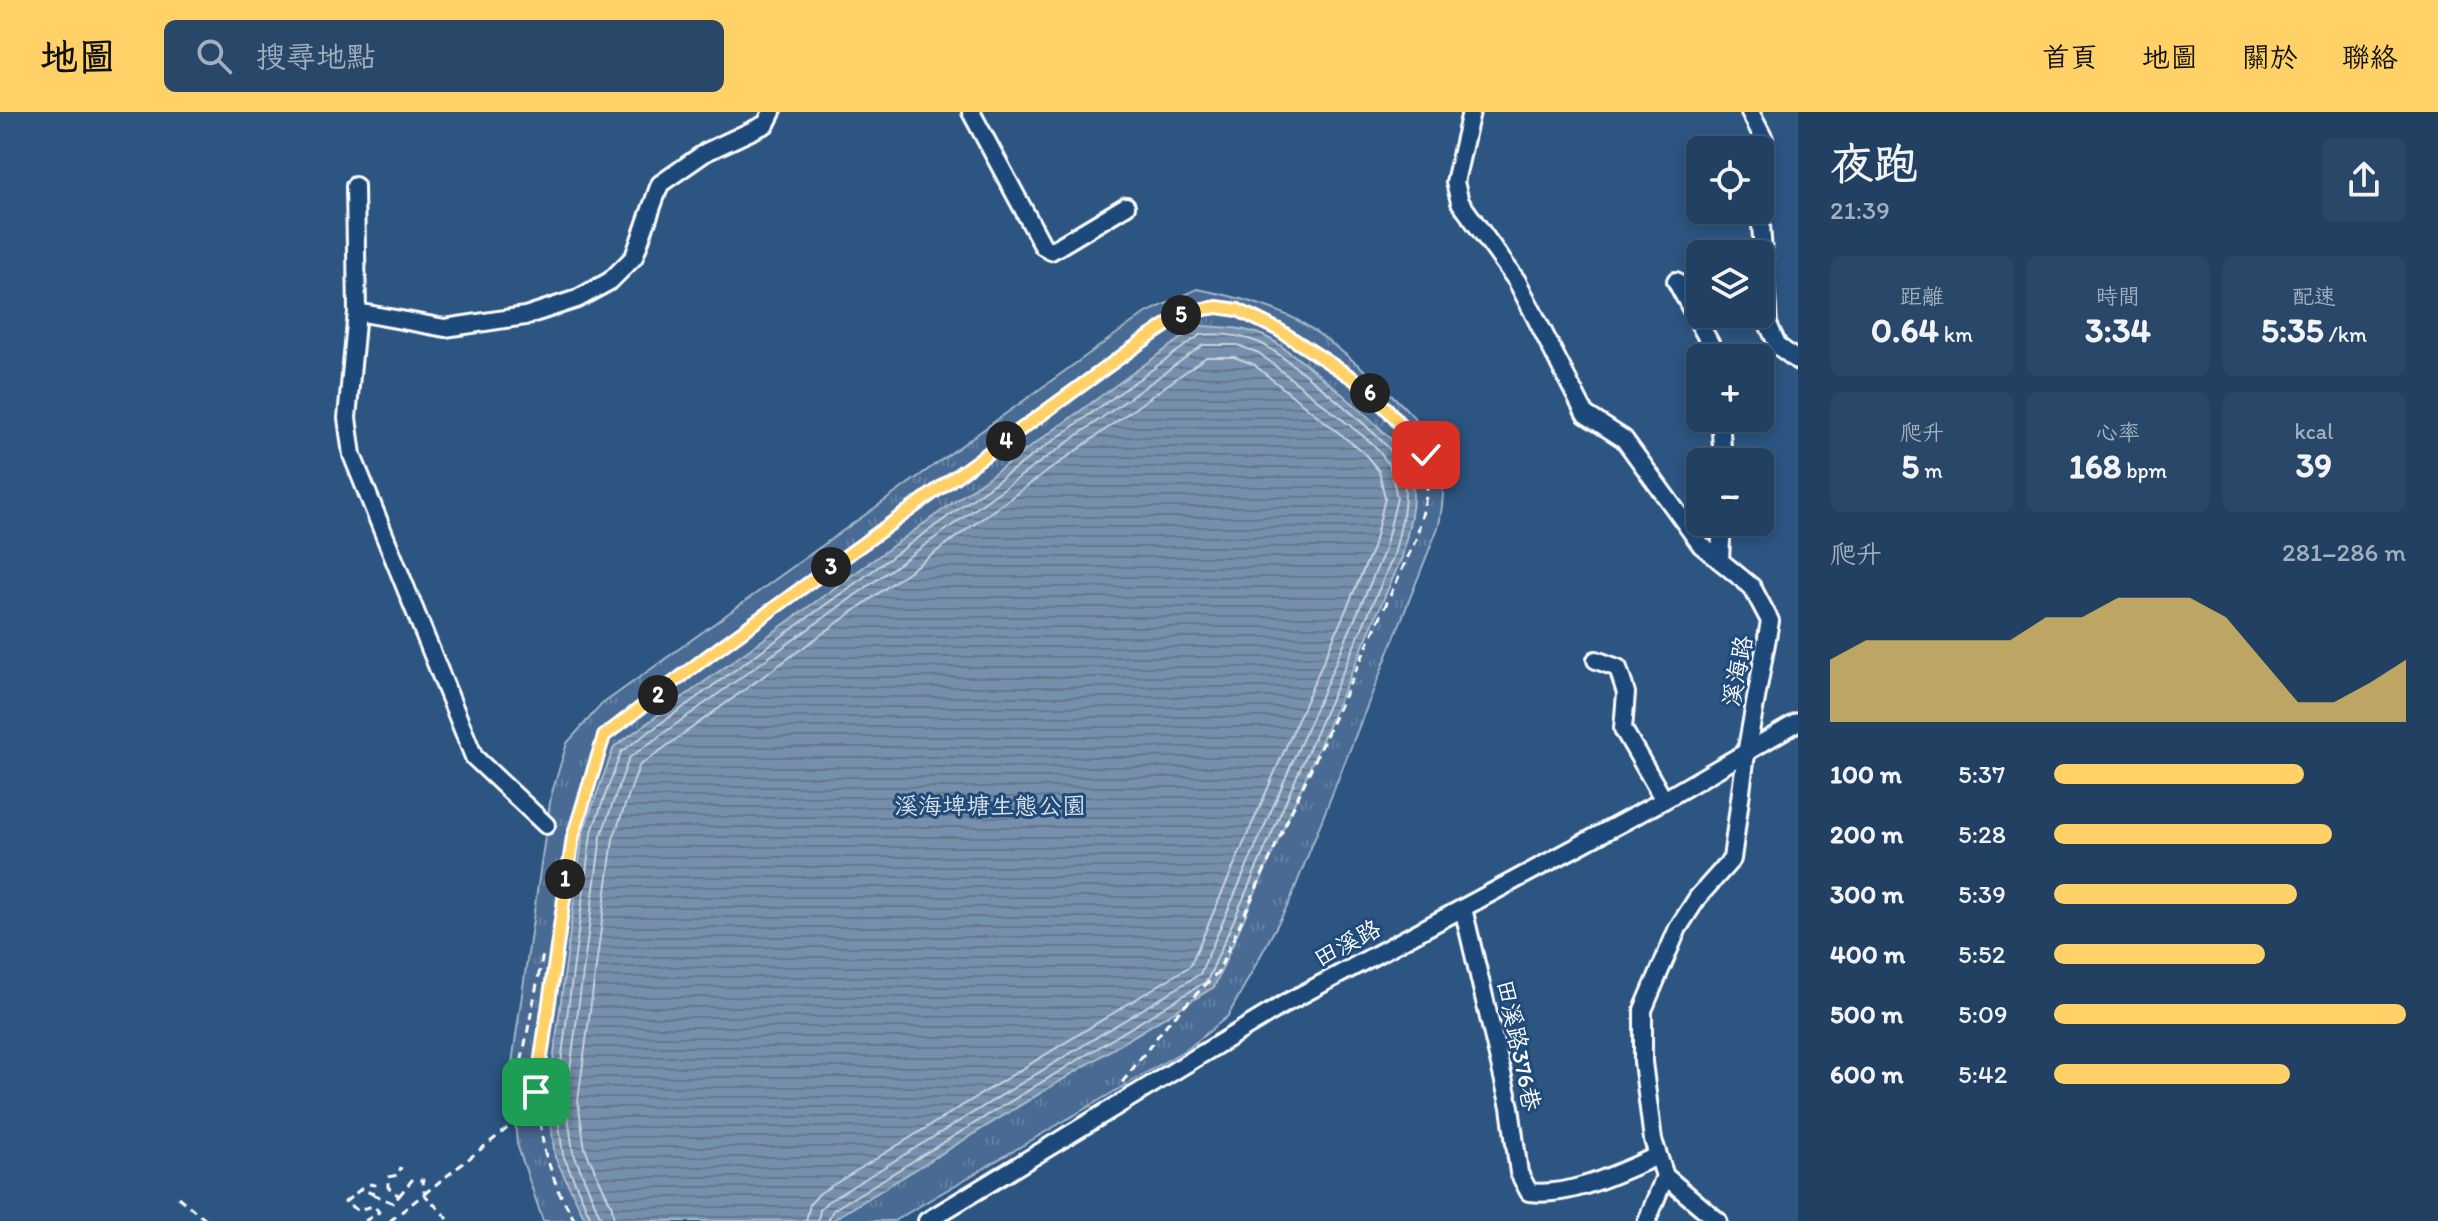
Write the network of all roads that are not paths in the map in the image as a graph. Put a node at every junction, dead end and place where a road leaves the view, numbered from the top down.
1 (772, 112) edge
2 (971, 112) edge
3 (1471, 112) edge
4 (1750, 112) edge
5 (1762, 136) edge
6 (355, 186) dead end
7 (1126, 206) dead end
8 (1761, 224) edge
9 (1676, 281) dead end
10 (357, 312) junction
11 (1710, 344) edge
12 (1798, 361) edge
13 (1721, 536) edge
14 (1720, 560) junction
15 (1596, 660) dead end
16 (1798, 722) edge
17 (1746, 754) junction
18 (1664, 800) junction
19 (546, 825) dead end
20 (1463, 908) junction
21 (1658, 1156) junction
22 (1665, 1176) junction
23 (927, 1221) edge
24 (1647, 1221) edge
25 (1718, 1221) edge

1 - 10 street
2 - 7 street
3 - 14 street, 溪海路
4 - 5 street
6 - 10 street
8 - 12 street
9 - 11 street
10 - 19 street
13 - 14 street
14 - 17 street, 溪海路
15 - 18 street
16 - 17 street, 田溪路
17 - 18 street, 田溪路
17 - 21 street, 溪海路
18 - 20 street, 田溪路
20 - 21 street, 田溪路376巷
20 - 23 street, 田溪路
21 - 22 street, 溪海路
22 - 24 street
22 - 25 street

